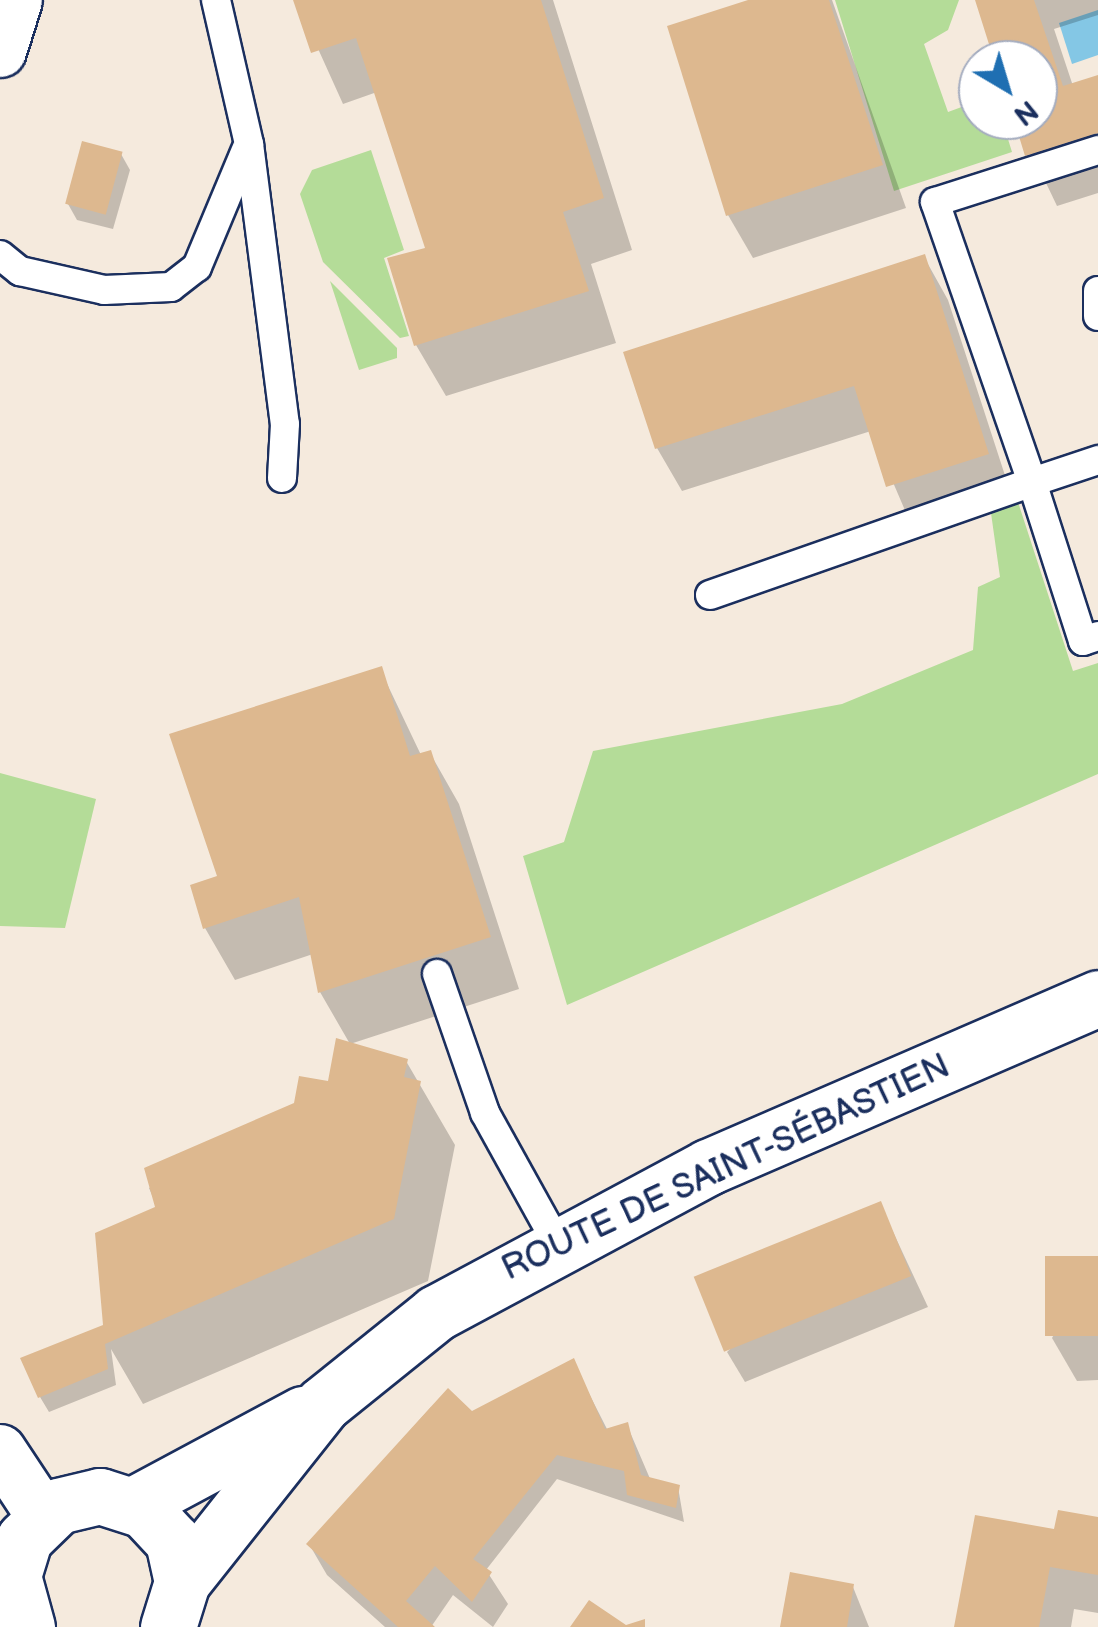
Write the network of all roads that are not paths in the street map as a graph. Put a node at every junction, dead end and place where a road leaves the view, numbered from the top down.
1 (16, 0) edge
2 (216, 0) edge
3 (0, 51) edge
4 (249, 144) junction
5 (1098, 150) edge
6 (0, 254) edge
7 (1098, 290) edge
8 (1098, 316) edge
9 (1098, 460) edge
10 (282, 478) dead end
11 (1032, 482) junction
12 (710, 595) dead end
13 (1098, 636) edge
14 (437, 974) dead end
15 (1098, 998) edge
16 (556, 1242) junction
17 (323, 1404) junction
18 (0, 1451) edge
19 (135, 1504) junction
20 (43, 1516) junction
21 (14, 1604) edge
22 (175, 1604) edge

1 - 3 street
2 - 4 lane
4 - 6 lane
4 - 10 lane
5 - 11 lane
7 - 8 lane
9 - 11 lane
11 - 12 lane
11 - 13 lane
14 - 16 lane
15 - 16 street, ROUTE DE SAINT-SÉBASTIEN
16 - 17 street, ROUTE DE SAINT-SÉBASTIEN
17 - 19 street, ROUTE DE SAINT-SÉBASTIEN
17 - 22 street, ROUTE DE SAINT-SÉBASTIEN
18 - 20 street
19 - 20 street
19 - 22 street
20 - 21 street

